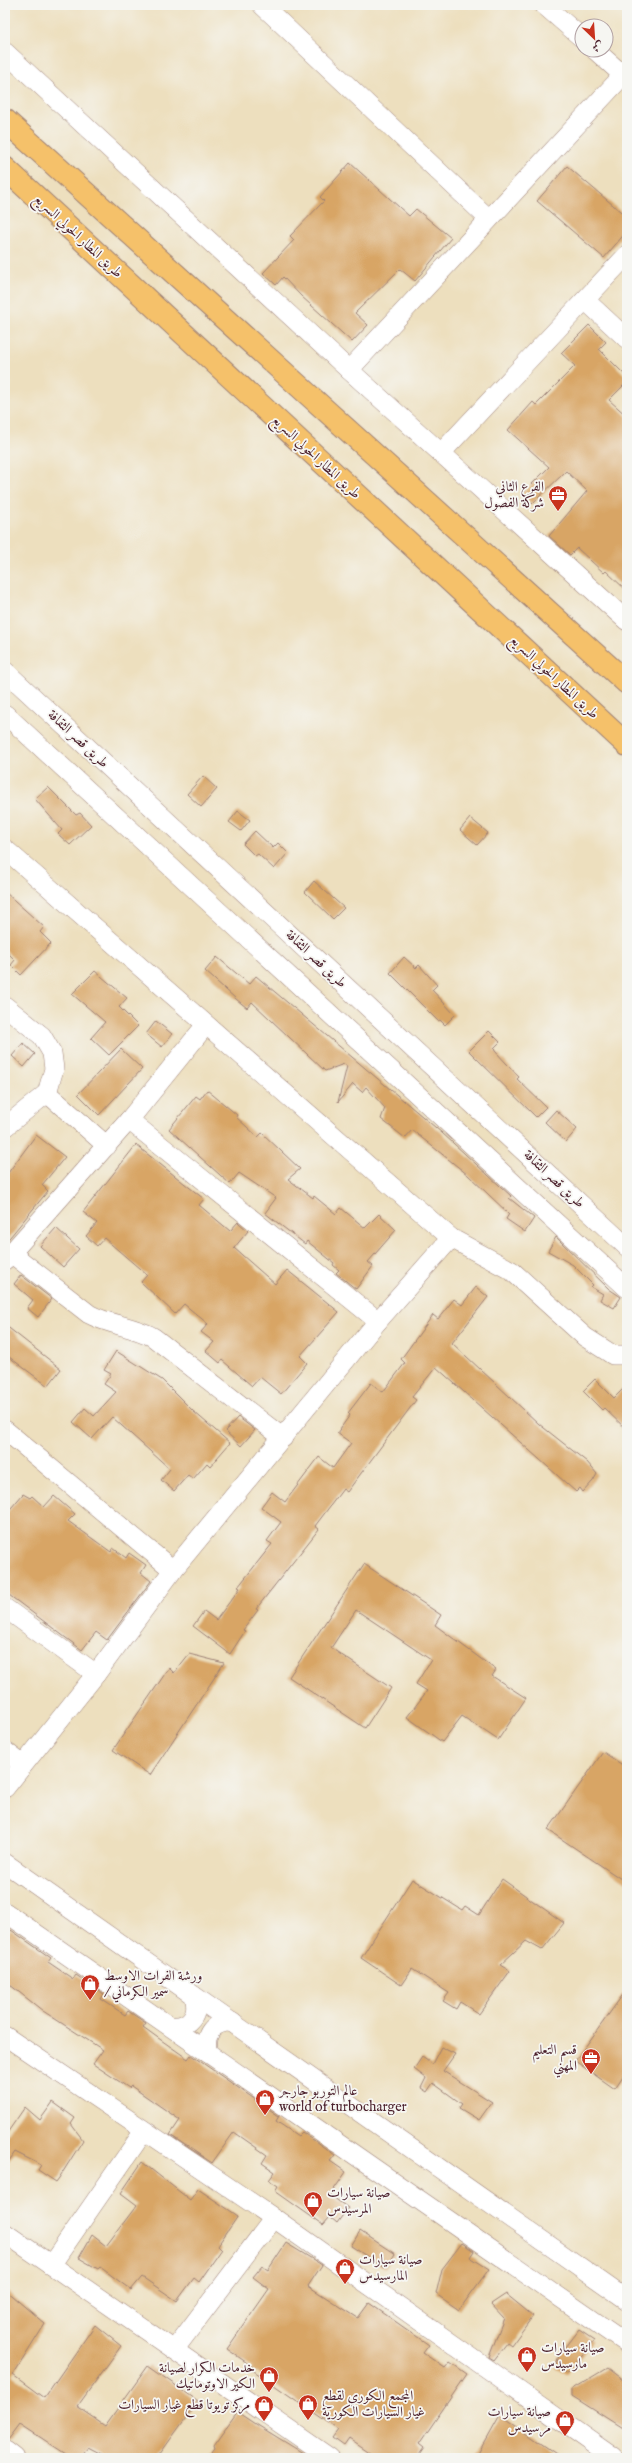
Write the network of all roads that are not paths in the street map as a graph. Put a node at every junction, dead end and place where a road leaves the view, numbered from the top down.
1 (262, 5) edge
2 (544, 5) edge
3 (574, 31) edge
4 (5, 52) edge
5 (606, 58) edge
6 (625, 73) edge
7 (5, 120) edge
8 (5, 168) edge
9 (489, 219) junction
10 (627, 255) edge
11 (585, 300) junction
12 (627, 339) edge
13 (349, 370) junction
14 (441, 453) junction
15 (627, 621) edge
16 (5, 671) edge
17 (627, 683) edge
18 (5, 714) edge
19 (627, 745) edge
20 (5, 849) edge
21 (5, 1006) edge
22 (206, 1026) junction
23 (47, 1092) junction
24 (129, 1120) junction
25 (5, 1127) edge
26 (107, 1146) junction
27 (451, 1238) junction
28 (627, 1247) edge
29 (8, 1256) edge
30 (627, 1288) edge
31 (378, 1321) junction
32 (627, 1355) edge
33 (5, 1430) edge
34 (283, 1438) junction
35 (173, 1570) junction
36 (5, 1608) edge
37 (96, 1674) junction
38 (5, 1752) edge
39 (23, 1765) junction
40 (5, 1788) edge
41 (5, 1863) edge
42 (5, 1912) edge
43 (194, 1996) junction
44 (232, 2022) junction
45 (170, 2026) junction
46 (5, 2036) edge
47 (208, 2053) junction
48 (144, 2131) junction
49 (274, 2218) junction
50 (5, 2233) edge
51 (51, 2265) junction
52 (627, 2300) edge
53 (627, 2344) edge
54 (174, 2350) junction
55 (5, 2451) edge
56 (14, 2458) edge
57 (330, 2458) edge
58 (614, 2458) edge

1 - 9 street
2 - 3 street
4 - 13 street
5 - 6 street
6 - 9 street
7 - 17 highway
8 - 19 highway, طريق المطار الحولي السريع
9 - 13 street
10 - 11 street
11 - 12 street
11 - 14 street
13 - 14 street
14 - 15 street
16 - 28 street, طريق قصر الثقافة
18 - 30 street, طريق قصر الثقافة
20 - 22 street
21 - 23 street
22 - 24 street
22 - 27 street
23 - 25 street
23 - 26 street
24 - 26 street
24 - 31 street
26 - 29 street
27 - 31 street
27 - 32 street
29 - 34 street
31 - 34 street
33 - 35 street
34 - 35 street
35 - 37 street
36 - 37 street
37 - 39 street
38 - 39 street
39 - 40 street
41 - 43 street
42 - 45 street
43 - 44 street
43 - 45 street
44 - 47 street
44 - 52 street
45 - 47 street
46 - 48 street
47 - 53 street
48 - 49 street
48 - 51 street
49 - 54 street
49 - 58 street
50 - 51 street
51 - 54 street
54 - 57 street
55 - 56 street

